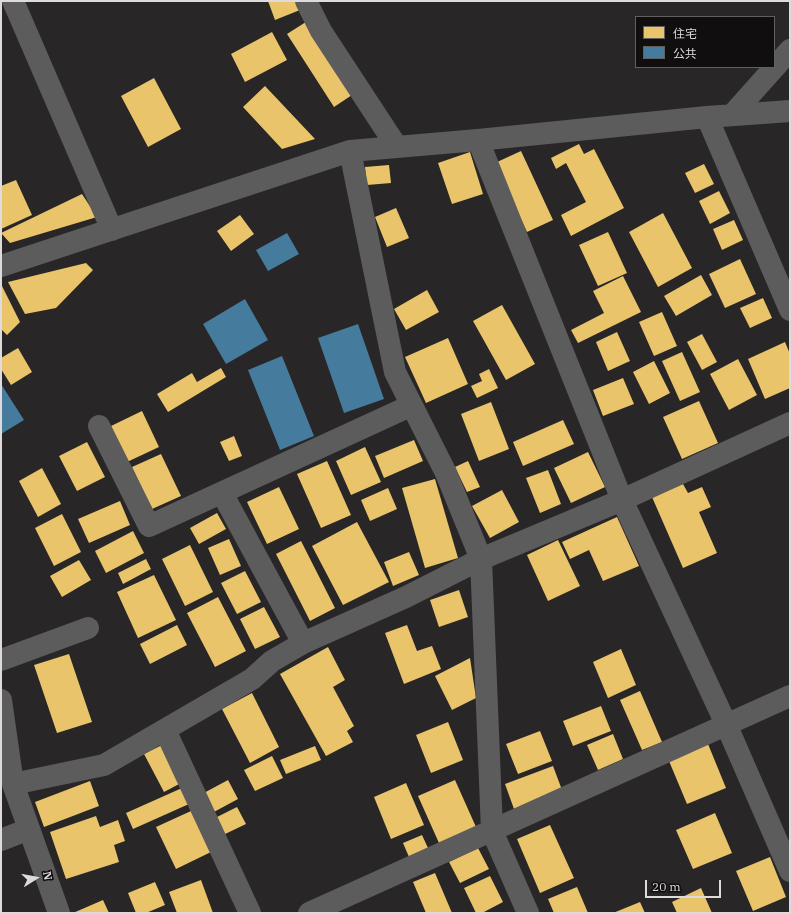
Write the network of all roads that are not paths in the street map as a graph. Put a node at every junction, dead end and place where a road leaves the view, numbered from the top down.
1 (13, 1) edge
2 (306, 1) edge
3 (790, 50) edge
4 (775, 67) edge
5 (774, 68) edge
6 (790, 111) edge
7 (732, 115) junction
8 (707, 117) junction
9 (478, 140) junction
10 (397, 147) junction
11 (350, 151) junction
12 (112, 230) junction
13 (1, 266) edge
14 (790, 310) edge
15 (410, 406) junction
16 (790, 423) edge
17 (100, 426) dead end
18 (222, 492) junction
19 (622, 500) junction
20 (481, 559) junction
21 (88, 628) dead end
22 (303, 643) junction
23 (1, 660) edge
24 (790, 696) edge
25 (1, 700) edge
26 (726, 724) junction
27 (165, 730) junction
28 (13, 784) junction
29 (29, 829) junction
30 (492, 831) junction
31 (1, 840) edge
32 (790, 871) edge
33 (59, 913) edge
34 (250, 913) edge
35 (309, 913) edge
36 (528, 913) edge

1 - 12 street
2 - 10 street
3 - 4 street
5 - 7 street
6 - 7 street
7 - 8 street
8 - 9 street
8 - 14 street
9 - 10 street
9 - 19 street
10 - 11 street
11 - 12 street
11 - 15 street
12 - 13 street
15 - 18 street
15 - 20 street
16 - 19 street
17 - 18 street
18 - 22 street
19 - 20 street
19 - 26 street
20 - 22 street
20 - 30 street
21 - 23 street
22 - 27 street
24 - 26 street
25 - 28 street
26 - 30 street
26 - 32 street
27 - 28 street
27 - 34 street
28 - 29 street
29 - 31 street
29 - 33 street
30 - 35 street
30 - 36 street

